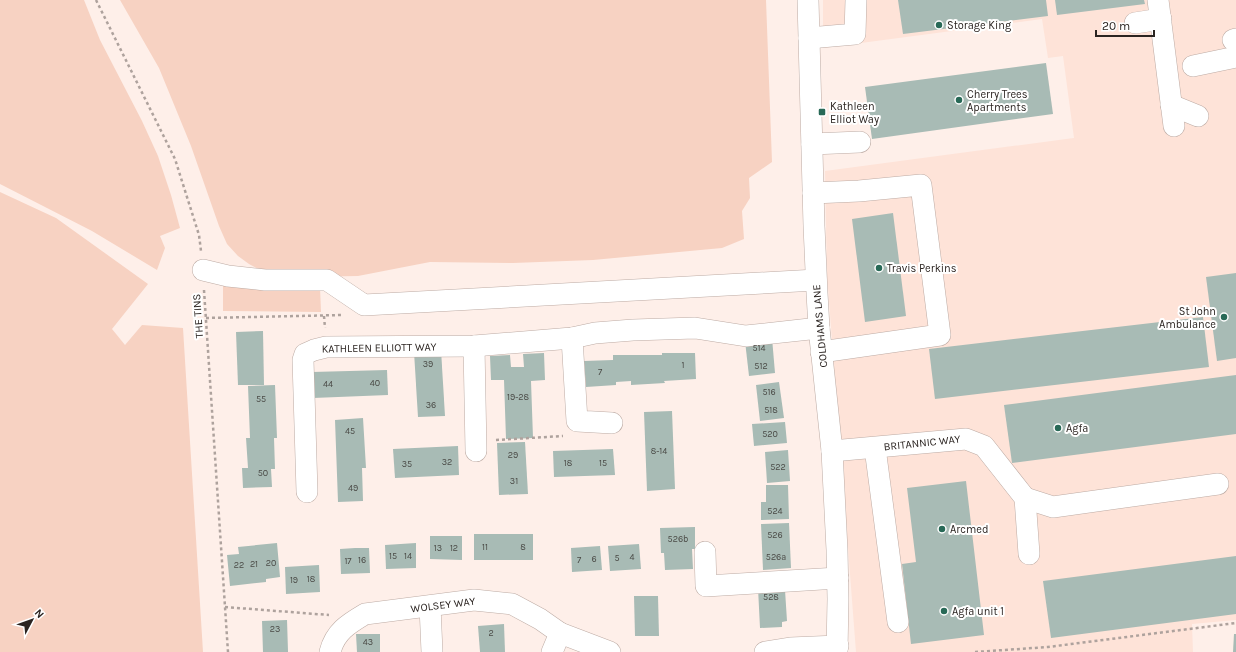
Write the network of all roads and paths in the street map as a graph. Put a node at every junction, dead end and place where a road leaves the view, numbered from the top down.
1 (96, 0) edge
2 (808, 0) edge
3 (856, 0) edge
4 (1159, 9) edge
5 (1135, 23) dead end
6 (809, 38) junction
7 (1235, 45) edge
8 (1193, 66) dead end
9 (1171, 105) junction
10 (1198, 116) dead end
11 (1174, 126) dead end
12 (860, 142) dead end
13 (812, 144) junction
14 (813, 193) junction
15 (203, 270) junction
16 (816, 280) junction
17 (819, 328) junction
18 (572, 338) junction
19 (474, 346) junction
20 (822, 352) junction
21 (577, 421) junction
22 (612, 423) dead end
23 (476, 446) joint
24 (874, 448) junction
25 (832, 451) junction
26 (1218, 484) dead end
27 (307, 492) dead end
28 (1025, 498) junction
29 (705, 552) dead end
30 (1029, 554) dead end
31 (838, 578) junction
32 (430, 606) junction
33 (225, 607) junction
34 (365, 614) junction
35 (898, 622) dead end
36 (1236, 624) edge
37 (560, 633) junction
38 (838, 649) edge
39 (228, 652) edge
40 (330, 652) edge
41 (432, 652) edge
42 (552, 652) edge
43 (610, 652) edge
44 (765, 652) edge
45 (974, 652) edge

1 - 15 path, THE TINS
2 - 6 street, COLDHAMS LANE
3 - 6 street
4 - 5 street
4 - 9 street
6 - 13 street, COLDHAMS LANE
7 - 8 street
9 - 10 street
9 - 11 street
12 - 13 street
13 - 14 street, COLDHAMS LANE
14 - 16 street, COLDHAMS LANE
14 - 20 street
15 - 16 street
15 - 33 path, THE TINS
16 - 17 street, COLDHAMS LANE
17 - 18 street, KATHLEEN ELLIOTT WAY
17 - 20 street, COLDHAMS LANE
18 - 19 street, KATHLEEN ELLIOTT WAY
18 - 21 street
19 - 23 street
19 - 27 street, KATHLEEN ELLIOTT WAY
20 - 25 street, COLDHAMS LANE
21 - 22 street
21 - 23 path
24 - 25 street, BRITANNIC WAY
24 - 28 street, BRITANNIC WAY
24 - 35 street
25 - 31 street, COLDHAMS LANE
26 - 28 street
28 - 30 street
29 - 31 street
31 - 38 street, COLDHAMS LANE
32 - 34 street, WOLSEY WAY
32 - 37 street, WOLSEY WAY
32 - 41 street
33 - 34 path
33 - 39 path, THE TINS
34 - 40 street, WOLSEY WAY
36 - 45 path
37 - 42 street
37 - 43 street, WOLSEY WAY
38 - 44 street

